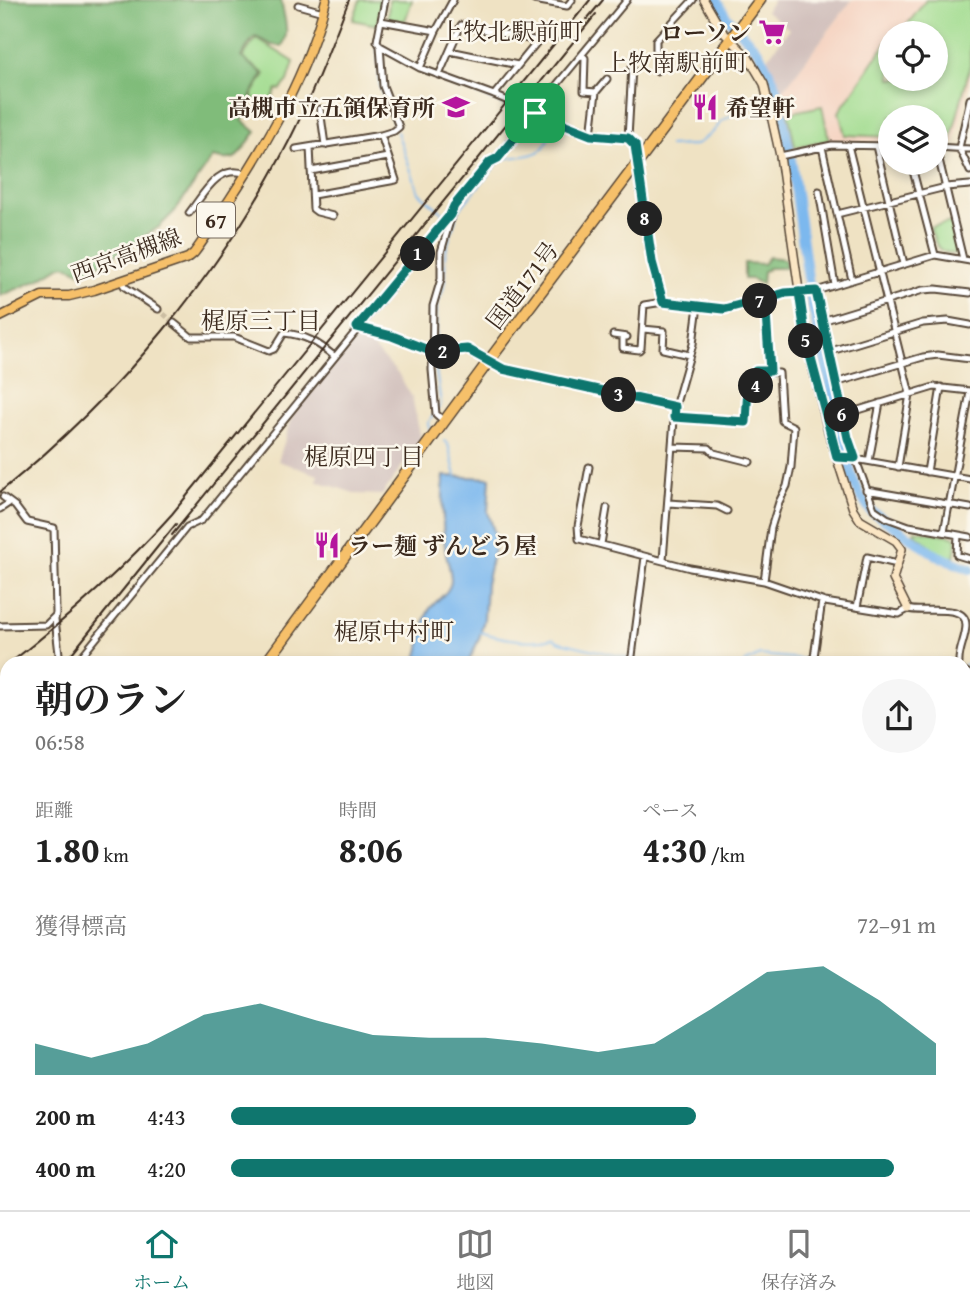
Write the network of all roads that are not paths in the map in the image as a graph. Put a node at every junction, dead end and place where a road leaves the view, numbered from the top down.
1 (326, 0) edge
2 (385, 0) edge
3 (451, 0) edge
4 (534, 0) edge
5 (572, 0) edge
6 (627, 0) edge
7 (693, 0) edge
8 (704, 0) edge
9 (760, 0) edge
10 (299, 5) dead end
11 (323, 12) junction
12 (381, 21) junction
13 (436, 31) junction
14 (732, 37) junction
15 (380, 46) junction
16 (450, 51) junction
17 (582, 55) junction
18 (518, 65) junction
19 (632, 67) dead end
20 (420, 68) junction
21 (656, 71) dead end
22 (439, 75) junction
23 (607, 79) dead end
24 (596, 92) junction
25 (494, 95) junction
26 (970, 99) edge
27 (320, 109) dead end
28 (534, 113) junction
29 (381, 135) junction
30 (591, 135) junction
31 (630, 139) junction
32 (325, 145) junction
33 (848, 145) junction
34 (876, 146) joint
35 (310, 147) junction
36 (822, 147) junction
37 (948, 148) edge
38 (959, 148) junction
39 (296, 149) dead end
40 (970, 149) edge
41 (782, 156) junction
42 (388, 157) junction
43 (638, 165) junction
44 (311, 171) junction
45 (970, 171) edge
46 (246, 174) junction
47 (914, 175) edge
48 (943, 175) edge
49 (970, 185) edge
50 (946, 187) junction
51 (819, 191) dead end
52 (313, 195) junction
53 (919, 195) junction
54 (890, 202) junction
55 (864, 208) junction
56 (189, 213) dead end
57 (837, 214) junction
58 (333, 216) dead end
59 (450, 218) junction
60 (935, 255) junction
61 (966, 260) edge
62 (904, 264) junction
63 (879, 271) junction
64 (852, 280) junction
65 (121, 281) junction
66 (835, 285) junction
67 (816, 291) junction
68 (799, 292) junction
69 (970, 293) edge
70 (765, 300) junction
71 (886, 301) junction
72 (663, 302) junction
73 (698, 306) junction
74 (158, 309) tunnel mouth
75 (0, 317) edge
76 (822, 321) junction
77 (174, 323) tunnel mouth
78 (970, 325) edge
79 (357, 327) junction
80 (643, 328) junction
81 (894, 332) junction
82 (613, 335) dead end
83 (433, 352) junction
84 (828, 352) junction
85 (689, 355) junction
86 (334, 356) junction
87 (970, 359) edge
88 (488, 362) junction
89 (902, 363) junction
90 (770, 371) junction
91 (675, 373) dead end
92 (683, 375) junction
93 (835, 383) junction
94 (941, 387) junction
95 (970, 391) edge
96 (910, 394) junction
97 (880, 403) junction
98 (675, 407) junction
99 (438, 415) junction
100 (842, 415) junction
101 (674, 417) junction
102 (673, 447) junction
103 (837, 457) junction
104 (855, 458) junction
105 (869, 461) junction
106 (750, 462) dead end
107 (589, 467) dead end
108 (898, 467) junction
109 (927, 472) junction
110 (954, 477) junction
111 (970, 479) edge
112 (866, 490) junction
113 (3, 497) dead end
114 (9, 503) junction
115 (668, 503) junction
116 (949, 504) junction
117 (607, 508) dead end
118 (970, 508) edge
119 (0, 509) edge
120 (727, 511) dead end
121 (944, 532) junction
122 (958, 535) junction
123 (970, 537) edge
124 (601, 544) junction
125 (645, 557) junction
126 (970, 559) edge
127 (663, 560) junction
128 (893, 563) dead end
129 (764, 581) junction
130 (822, 601) junction
131 (857, 607) junction
132 (908, 609) junction
133 (55, 616) junction
134 (0, 626) edge
135 (59, 656) edge
136 (82, 656) edge
137 (271, 656) edge
138 (632, 656) edge
139 (814, 656) edge
140 (958, 656) edge

1 - 11 main road, 西京高槻線 / 67
2 - 12 street
3 - 13 street
4 - 5 street
6 - 17 street
7 - 21 street
8 - 14 street
9 - 14 highway, 国道171号
10 - 11 street
11 - 46 main road, 西京高槻線 / 67
12 - 13 street
12 - 15 street
13 - 20 street
14 - 41 street
14 - 43 highway, 国道171号
15 - 20 street
15 - 29 street
16 - 18 street
16 - 18 street
16 - 22 street
17 - 24 street
17 - 28 street
18 - 25 street
19 - 31 street
20 - 22 street
22 - 25 street
23 - 24 street
24 - 30 street
25 - 28 street
26 - 38 street
27 - 32 street
28 - 30 street
28 - 59 street
29 - 32 street
29 - 42 street
30 - 31 street
31 - 43 street
32 - 35 street
33 - 34 street
33 - 36 street
33 - 55 street
34 - 54 street
35 - 39 street
35 - 44 street
36 - 41 street
36 - 57 street
37 - 38 street
38 - 40 street
38 - 45 street
41 - 68 street
42 - 44 street
42 - 52 street
43 - 72 street
43 - 88 highway, 国道171号
44 - 52 street
46 - 56 street
46 - 65 main road, 西京高槻線 / 67
47 - 53 street
48 - 50 street
49 - 50 street
50 - 53 street
50 - 61 street
51 - 66 street
52 - 58 street
53 - 54 street
53 - 60 street
54 - 55 street
54 - 62 street
55 - 57 street
55 - 63 street
57 - 64 street
59 - 79 street
59 - 83 street
60 - 61 street
60 - 62 street
62 - 63 street
63 - 64 street
63 - 71 street
64 - 66 street
65 - 74 street
65 - 75 main road, 西京高槻線 / 67
66 - 67 street
67 - 68 street
67 - 76 street
68 - 70 street
68 - 103 street
69 - 71 street
70 - 73 street
70 - 90 street
71 - 76 street
71 - 81 street
72 - 73 street
72 - 80 street
73 - 85 street
76 - 84 street
77 - 86 street
78 - 81 street
79 - 83 street
79 - 86 street
80 - 82 street
80 - 85 street
81 - 84 street
81 - 89 street
83 - 88 street
83 - 99 street
84 - 93 street
85 - 92 street
86 - 136 street
87 - 89 street
88 - 98 street
88 - 99 highway, 国道171号
89 - 93 street
89 - 96 street
90 - 101 street
90 - 129 street
91 - 92 street
92 - 98 street
93 - 100 street
94 - 95 street
94 - 96 street
94 - 109 street
95 - 110 street
96 - 97 street
96 - 108 street
97 - 100 street
97 - 105 street
98 - 101 street
99 - 137 highway, 国道171号
100 - 104 street
101 - 102 street
102 - 106 street
102 - 115 street
103 - 104 street
103 - 132 street
104 - 105 street
104 - 112 street
105 - 108 street
107 - 124 street
108 - 109 street
109 - 110 street
110 - 111 street
110 - 116 street
112 - 116 street
112 - 121 street
113 - 114 street
114 - 119 street
114 - 133 street
115 - 120 street
115 - 127 street
116 - 118 street
116 - 121 street
117 - 124 street
121 - 122 street
122 - 123 street
122 - 126 street
124 - 125 street
125 - 127 street
125 - 138 street
127 - 129 street
128 - 131 street
129 - 130 street
130 - 131 street
130 - 139 street
131 - 132 street
132 - 140 street
133 - 134 street
133 - 135 street

